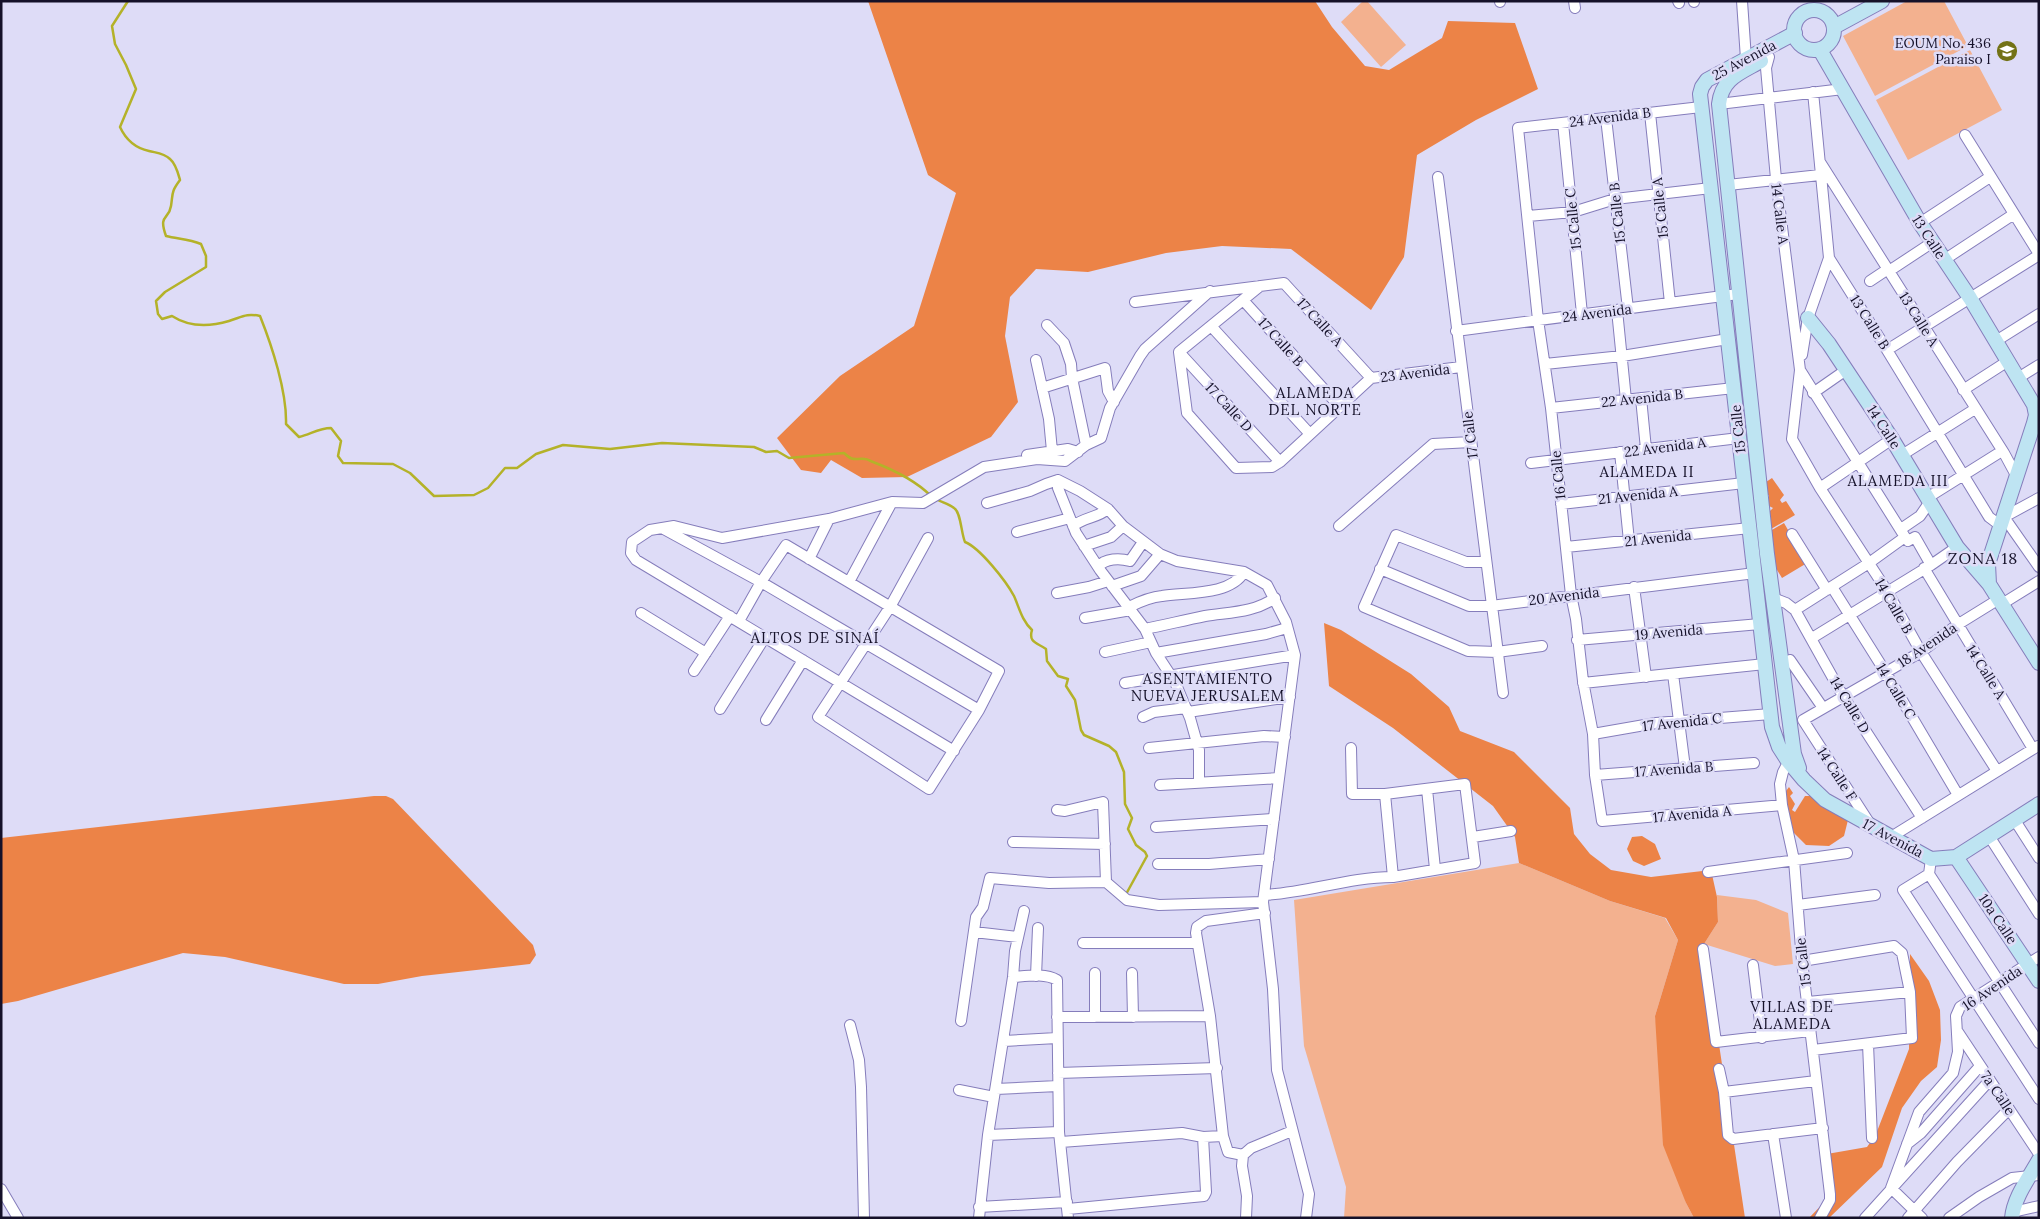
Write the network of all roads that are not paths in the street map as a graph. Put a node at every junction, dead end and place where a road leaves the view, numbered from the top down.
1 (1742, 1) edge
2 (1867, 1) edge
3 (1882, 1) edge
4 (1833, 24) junction
5 (1796, 38) junction
6 (1820, 50) junction
7 (1769, 57) junction
8 (1746, 59) junction
9 (1844, 88) junction
10 (1813, 92) junction
11 (1769, 98) junction
12 (1719, 99) junction
13 (1700, 100) junction
14 (1650, 112) junction
15 (1606, 118) junction
16 (1563, 123) junction
17 (1518, 128) joint
18 (1965, 135) dead end
19 (1820, 161) junction
20 (1820, 175) junction
21 (1438, 177) dead end
22 (1990, 177) junction
23 (1776, 179) junction
24 (1728, 185) junction
25 (1710, 188) junction
26 (1659, 194) junction
27 (1615, 199) junction
28 (1572, 212) junction
29 (2014, 214) junction
30 (1528, 216) junction
31 (1920, 222) junction
32 (1933, 242) junction
33 (2039, 254) edge
34 (1829, 258) junction
35 (1944, 260) junction
36 (1888, 270) junction
37 (1870, 281) dead end
38 (1260, 286) junction
39 (1210, 291) junction
40 (1738, 294) junction
41 (1722, 296) junction
42 (1970, 298) junction
43 (1243, 300) junction
44 (1135, 302) dead end
45 (1670, 303) junction
46 (1628, 309) junction
47 (1617, 310) junction
48 (1582, 314) junction
49 (2039, 314) edge
50 (1808, 318) junction
51 (1538, 320) junction
52 (1047, 325) dead end
53 (1211, 326) junction
54 (1924, 327) junction
55 (1456, 330) junction
56 (1728, 339) junction
57 (1996, 341) junction
58 (1887, 350) junction
59 (1179, 352) junction
60 (1622, 356) junction
61 (1036, 360) dead end
62 (2008, 361) junction
63 (1544, 364) junction
64 (2039, 365) edge
65 (1462, 367) junction
66 (1800, 370) junction
67 (1846, 370) junction
68 (1072, 378) junction
69 (1371, 378) junction
70 (2018, 378) junction
71 (1042, 388) junction
72 (1734, 388) junction
73 (1963, 390) junction
74 (1813, 393) junction
75 (1641, 398) junction
76 (1626, 400) junction
77 (1114, 402) junction
78 (1340, 407) junction
79 (1551, 408) junction
80 (1976, 409) junction
81 (2036, 424) edge
82 (1937, 432) junction
83 (1310, 434) junction
84 (1739, 438) junction
85 (1792, 439) joint
86 (1892, 439) junction
87 (1471, 442) junction
88 (1646, 449) junction
89 (1052, 450) junction
90 (2002, 451) junction
91 (1077, 452) junction
92 (1620, 452) junction
93 (1902, 455) junction
94 (1556, 460) junction
95 (1280, 462) junction
96 (1020, 463) junction
97 (1531, 463) dead end
98 (1858, 464) junction
99 (1964, 476) junction
100 (2016, 477) junction
101 (1058, 480) junction
102 (1744, 483) junction
103 (1820, 488) junction
104 (1624, 496) junction
105 (2039, 498) edge
106 (1928, 500) junction
107 (892, 502) junction
108 (987, 503) dead end
109 (1561, 504) junction
110 (1108, 509) junction
111 (829, 519) junction
112 (1072, 522) junction
113 (2002, 522) junction
114 (1123, 526) junction
115 (1339, 526) dead end
116 (662, 528) junction
117 (1750, 528) junction
118 (1017, 532) dead end
119 (1903, 533) junction
120 (1792, 534) dead end
121 (928, 538) dead end
122 (1629, 541) junction
123 (1143, 542) junction
124 (1084, 546) junction
125 (1957, 546) junction
126 (1566, 547) junction
127 (1160, 554) junction
128 (809, 559) junction
129 (1485, 562) junction
130 (1869, 563) junction
131 (1098, 567) junction
132 (1927, 567) junction
133 (2039, 567) edge
134 (1380, 569) junction
135 (1244, 572) junction
136 (1755, 573) junction
137 (2039, 581) edge
138 (760, 582) junction
139 (849, 582) junction
140 (1110, 584) junction
141 (1990, 584) junction
142 (1634, 587) junction
143 (1830, 588) junction
144 (1887, 590) junction
145 (1057, 592) dead end
146 (1571, 595) junction
147 (1275, 598) junction
148 (1773, 598) junction
149 (2000, 602) junction
150 (1491, 606) junction
151 (890, 607) junction
152 (1130, 609) junction
153 (1796, 610) junction
154 (641, 613) dead end
155 (1849, 615) junction
156 (1085, 618) dead end
157 (734, 619) junction
158 (1760, 624) junction
159 (1957, 625) junction
160 (1287, 628) junction
161 (1145, 629) junction
162 (1640, 635) junction
163 (765, 637) junction
164 (1812, 638) junction
165 (1577, 640) junction
166 (1151, 642) junction
167 (866, 643) junction
168 (1542, 646) dead end
169 (1105, 652) dead end
170 (1497, 652) junction
171 (1920, 652) junction
172 (706, 653) junction
173 (1156, 653) junction
174 (1295, 655) junction
175 (803, 660) junction
176 (1790, 660) dead end
177 (2039, 663) edge
178 (1765, 664) junction
179 (694, 671) dead end
180 (1886, 673) junction
181 (1673, 674) junction
182 (1171, 677) junction
183 (1646, 677) junction
184 (841, 682) junction
185 (1125, 683) dead end
186 (1583, 683) junction
187 (1503, 693) dead end
188 (1843, 696) junction
189 (1290, 697) junction
190 (1823, 708) junction
191 (720, 709) dead end
192 (979, 710) junction
193 (1187, 710) junction
194 (1771, 714) junction
195 (1142, 717) dead end
196 (766, 720) dead end
197 (1679, 720) junction
198 (1803, 720) joint
199 (1593, 734) junction
200 (1285, 737) junction
201 (1196, 742) junction
202 (2036, 747) edge
203 (1149, 748) dead end
204 (1351, 748) dead end
205 (954, 751) junction
206 (1791, 758) junction
207 (1754, 763) dead end
208 (1685, 768) junction
209 (1997, 772) junction
210 (1595, 775) junction
211 (1279, 778) junction
212 (1199, 783) junction
213 (1160, 785) dead end
214 (1427, 789) junction
215 (1385, 794) junction
216 (1958, 795) junction
217 (2039, 804) edge
218 (1782, 806) junction
219 (1056, 810) dead end
220 (1274, 818) junction
221 (1922, 818) junction
222 (2014, 819) junction
223 (1602, 821) joint
224 (1156, 827) dead end
225 (1872, 827) junction
226 (1511, 831) dead end
227 (1989, 836) junction
228 (1473, 837) junction
229 (1891, 837) junction
230 (1013, 842) dead end
231 (1105, 844) junction
232 (1847, 854) dead end
233 (1956, 857) junction
234 (2039, 858) edge
235 (1269, 859) junction
236 (1932, 859) junction
237 (1794, 860) junction
238 (1158, 864) dead end
239 (1435, 869) junction
240 (1708, 872) dead end
241 (1929, 874) junction
242 (1393, 877) junction
243 (1106, 882) junction
244 (1875, 895) dead end
245 (1263, 899) junction
246 (1798, 905) junction
247 (1024, 911) dead end
248 (1265, 913) junction
249 (2039, 914) edge
250 (1038, 928) dead end
251 (974, 932) junction
252 (1018, 937) junction
253 (1083, 943) dead end
254 (1197, 944) junction
255 (1702, 949) dead end
256 (2033, 960) edge
257 (1802, 961) junction
258 (1753, 965) dead end
259 (1095, 973) dead end
260 (1132, 973) dead end
261 (1036, 976) junction
262 (1013, 977) junction
263 (2039, 981) edge
264 (2000, 982) junction
265 (1910, 992) junction
266 (1974, 999) junction
267 (1808, 1002) junction
268 (1210, 1016) junction
269 (1057, 1017) junction
270 (1095, 1017) junction
271 (1133, 1017) junction
272 (961, 1021) dead end
273 (850, 1025) dead end
274 (1958, 1031) junction
275 (1810, 1032) junction
276 (1058, 1038) junction
277 (1762, 1038) junction
278 (1004, 1041) junction
279 (2039, 1043) edge
280 (1868, 1044) junction
281 (1813, 1050) junction
282 (1980, 1066) junction
283 (1217, 1068) junction
284 (1719, 1069) dead end
285 (1058, 1073) junction
286 (1990, 1080) junction
287 (1816, 1081) junction
288 (1058, 1086) junction
289 (959, 1090) dead end
290 (1724, 1092) junction
291 (995, 1093) junction
292 (2039, 1099) edge
293 (2009, 1109) junction
294 (1823, 1128) junction
295 (1292, 1131) junction
296 (1773, 1134) junction
297 (988, 1136) junction
298 (1222, 1136) junction
299 (1060, 1137) junction
300 (1204, 1137) junction
301 (1872, 1138) dead end
302 (1906, 1145) junction
303 (2039, 1154) edge
304 (1243, 1155) junction
305 (2039, 1160) edge
306 (2034, 1176) edge
307 (1891, 1188) junction
308 (1, 1189) edge
309 (2039, 1206) edge
310 (979, 1207) junction
311 (1068, 1209) edge
312 (2012, 1215) edge
313 (1915, 1216) edge
314 (18, 1218) edge
315 (864, 1218) edge
316 (979, 1218) edge
317 (1246, 1218) edge
318 (1306, 1218) edge
319 (1786, 1218) edge
320 (1820, 1218) edge
321 (1866, 1218) edge
322 (1949, 1218) edge

1 - 8 street
2 - 4 street
3 - 4 street
4 - 5 street
4 - 6 street
5 - 6 street
5 - 7 street, 25 Avenida
5 - 8 street, 25 Avenida
6 - 9 street, 13 Calle
7 - 11 street, 14 Calle A
7 - 12 street, 25 Avenida
8 - 13 street, 25 Avenida
9 - 10 street
9 - 31 street, 13 Calle
10 - 11 street
10 - 19 street, 13 Calle B
11 - 12 street
11 - 23 street, 14 Calle A
12 - 24 street, 15 Calle
13 - 14 street, 24 Avenida B
13 - 25 street, 15 Calle
14 - 15 street, 24 Avenida B
14 - 26 street, 15 Calle A
15 - 16 street, 24 Avenida B
15 - 27 street, 15 Calle B
16 - 17 street, 24 Avenida B
16 - 28 street, 15 Calle C
17 - 30 street, 16 Calle
18 - 22 street
19 - 20 street, 13 Calle B
19 - 36 street, 13 Calle A
20 - 23 street
20 - 34 street, 13 Calle B
21 - 55 street, 17 Calle
22 - 29 street
22 - 31 street
23 - 24 street
23 - 66 street, 14 Calle A
24 - 40 street, 15 Calle
25 - 26 street
25 - 41 street, 15 Calle
26 - 27 street
26 - 45 street, 15 Calle A
27 - 28 street
27 - 46 street, 15 Calle B
28 - 30 street
28 - 48 street, 15 Calle C
29 - 33 street
29 - 35 street
30 - 51 street, 16 Calle
31 - 32 street, 13 Calle
32 - 35 street, 13 Calle
32 - 36 street
33 - 42 street
34 - 50 street
34 - 58 street, 13 Calle B
35 - 42 street, 13 Calle
36 - 37 street
36 - 54 street, 13 Calle A
38 - 39 street
38 - 43 street
38 - 69 street, 17 Calle A
39 - 44 street
39 - 77 street
40 - 41 street, 24 Avenida
40 - 148 street, 15 Calle
41 - 45 street, 24 Avenida
41 - 56 street, 15 Calle
42 - 54 street
42 - 57 street, 13 Calle
43 - 53 street
43 - 78 street, 17 Calle B
45 - 46 street, 24 Avenida
46 - 47 street, 24 Avenida
47 - 48 street, 24 Avenida
47 - 60 street
48 - 51 street, 24 Avenida
49 - 57 street
50 - 66 street
50 - 67 street, 14 Calle
51 - 55 street, 24 Avenida
51 - 63 street, 16 Calle
52 - 68 street
53 - 59 street
53 - 83 street
54 - 58 street
54 - 73 street, 13 Calle A
55 - 65 street, 17 Calle
56 - 60 street
56 - 72 street, 15 Calle
57 - 62 street, 13 Calle
58 - 82 street, 13 Calle B
59 - 95 street, 17 Calle D
59 - 95 street
60 - 63 street
60 - 76 street
61 - 71 street
62 - 70 street, 13 Calle
62 - 73 street
63 - 79 street, 16 Calle
64 - 70 street
65 - 69 street, 23 Avenida
65 - 87 street, 17 Calle
66 - 74 street, 14 Calle A
66 - 85 street, 14 Calle A
67 - 74 street
67 - 86 street, 14 Calle
68 - 71 street
68 - 77 street
68 - 91 street
69 - 78 street, 23 Avenida
70 - 81 street, 13 Calle
71 - 89 street
72 - 75 street, 22 Avenida B
72 - 84 street, 15 Calle
73 - 80 street, 13 Calle A
74 - 98 street, 14 Calle A
75 - 76 street, 22 Avenida B
75 - 88 street
76 - 79 street, 22 Avenida B
77 - 91 street
78 - 83 street, 23 Avenida
79 - 94 street, 16 Calle
80 - 82 street
80 - 90 street, 13 Calle A
81 - 100 street
82 - 93 street
82 - 99 street, 13 Calle B
83 - 95 street, 23 Avenida
84 - 88 street, 22 Avenida A
84 - 102 street, 15 Calle
85 - 103 street, 14 Calle B
86 - 93 street, 14 Calle
86 - 98 street
87 - 115 street
87 - 129 street, 17 Calle
88 - 92 street, 22 Avenida A
89 - 91 street
89 - 96 street
90 - 99 street
90 - 100 street, 13 Calle A
91 - 96 street
92 - 94 street, 22 Avenida A
92 - 104 street
93 - 106 street, 14 Calle
94 - 97 street, 22 Avenida A
94 - 109 street, 16 Calle
96 - 107 street
98 - 103 street
98 - 119 street, 14 Calle A
99 - 106 street
99 - 113 street, 13 Calle B
100 - 113 street
101 - 108 street
101 - 110 street
101 - 112 street
102 - 104 street, 21 Avenida A
102 - 117 street, 15 Calle
103 - 130 street, 14 Calle B
104 - 109 street, 21 Avenida A
104 - 122 street
105 - 113 street
106 - 119 street
106 - 125 street, 14 Calle
107 - 111 street
107 - 139 street
109 - 126 street, 16 Calle
110 - 112 street
110 - 114 street
111 - 116 street
111 - 128 street
112 - 118 street
112 - 124 street
113 - 133 street, 13 Calle B
113 - 141 street
114 - 123 street
114 - 124 street
116 - 138 street
116 - 157 street
117 - 122 street, 21 Avenida
117 - 136 street, 15 Calle
119 - 130 street
119 - 132 street, 14 Calle A
120 - 143 street, 14 Calle C
121 - 151 street
122 - 126 street, 21 Avenida
123 - 127 street
123 - 131 street
124 - 131 street
125 - 132 street
125 - 141 street, 14 Calle
126 - 146 street, 16 Calle
127 - 135 street
127 - 140 street
128 - 138 street
128 - 139 street
129 - 134 street
129 - 150 street, 17 Calle
130 - 143 street
130 - 144 street, 14 Calle B
131 - 140 street
132 - 144 street
132 - 159 street, 14 Calle A
134 - 150 street, 20 Avenida
134 - 170 street
135 - 147 street
135 - 152 street
136 - 142 street, 20 Avenida
136 - 158 street, 15 Calle
137 - 149 street, 18 Avenida
138 - 157 street
138 - 167 street
139 - 151 street
140 - 145 street
140 - 152 street
141 - 149 street, 14 Calle
142 - 146 street, 20 Avenida
142 - 162 street
143 - 153 street
143 - 155 street, 14 Calle C
144 - 155 street
144 - 171 street, 14 Calle B
146 - 150 street, 20 Avenida
146 - 165 street, 16 Calle
147 - 160 street
147 - 161 street
148 - 153 street
148 - 206 street, 15 Calle
149 - 159 street, 18 Avenida
149 - 177 street, 14 Calle
150 - 170 street, 17 Calle
151 - 167 street
151 - 192 street
152 - 156 street
152 - 161 street
153 - 164 street, 14 Calle D
154 - 172 street
155 - 164 street
155 - 180 street, 14 Calle C
157 - 163 street
157 - 172 street
158 - 162 street, 19 Avenida
158 - 178 street, 15 Calle
159 - 171 street, 18 Avenida
159 - 202 street, 14 Calle A
160 - 173 street
160 - 174 street
161 - 166 street
162 - 165 street, 19 Avenida
162 - 183 street
163 - 175 street
163 - 191 street
164 - 188 street, 14 Calle D
165 - 186 street, 16 Calle
166 - 169 street
166 - 173 street
167 - 184 street
167 - 192 street
168 - 170 street
170 - 187 street, 17 Calle
171 - 180 street, 18 Avenida
171 - 209 street, 14 Calle B
172 - 179 street
173 - 182 street
174 - 182 street
174 - 189 street
175 - 184 street
175 - 196 street
176 - 190 street
178 - 181 street
178 - 194 street, 15 Calle
180 - 188 street, 18 Avenida
180 - 216 street, 14 Calle C
181 - 183 street
181 - 197 street
182 - 185 street
182 - 193 street
183 - 186 street
184 - 205 street
184 - 205 street
186 - 199 street, 16 Calle
188 - 190 street, 18 Avenida
188 - 221 street, 14 Calle D
189 - 193 street
189 - 200 street
190 - 198 street, 18 Avenida
192 - 205 street
193 - 195 street
193 - 201 street
194 - 197 street, 17 Avenida C
194 - 206 street, 15 Calle
197 - 199 street, 17 Avenida C
197 - 208 street
198 - 225 street, 14 Calle F
199 - 210 street, 16 Calle
200 - 201 street
200 - 211 street
201 - 203 street
201 - 212 street
202 - 209 street
204 - 215 street
206 - 218 street, 15 Calle
206 - 225 street, 17 Avenida
207 - 208 street, 17 Avenida B
208 - 210 street, 17 Avenida B
209 - 216 street
210 - 223 street, 16 Calle
211 - 212 street
211 - 220 street
212 - 213 street
214 - 215 street
214 - 228 street
214 - 239 street
215 - 242 street
216 - 221 street
217 - 222 street, 17 Avenida
218 - 223 street, 17 Avenida A
218 - 237 street, 15 Calle
219 - 231 street
220 - 224 street
220 - 235 street
221 - 229 street
222 - 227 street, 17 Avenida
222 - 234 street
225 - 229 street, 17 Avenida
226 - 228 street
227 - 233 street, 17 Avenida
227 - 249 street
228 - 239 street
229 - 236 street, 17 Avenida
230 - 231 street
231 - 243 street
232 - 237 street
233 - 236 street, 17 Avenida
233 - 256 street, 10a Calle
235 - 238 street
235 - 245 street
236 - 241 street
237 - 240 street
237 - 246 street, 15 Calle
239 - 242 street
241 - 264 street
241 - 266 street
242 - 245 street
243 - 245 street
243 - 251 street
244 - 246 street
245 - 248 street
246 - 257 street, 15 Calle
247 - 252 street
248 - 254 street
248 - 295 street
250 - 261 street
251 - 252 street
251 - 272 street
252 - 262 street
253 - 254 street
254 - 268 street
255 - 277 street
256 - 263 street, 10a Calle
256 - 264 street, 16 Avenida
257 - 265 street
257 - 267 street, 15 Calle
258 - 277 street
259 - 270 street
260 - 271 street
261 - 262 street
261 - 269 street
262 - 278 street
264 - 266 street, 16 Avenida
264 - 279 street
265 - 267 street
265 - 280 street
266 - 274 street, 16 Avenida
266 - 292 street
267 - 275 street, 15 Calle
268 - 271 street
268 - 283 street
269 - 270 street
269 - 276 street
270 - 271 street
273 - 315 street
274 - 282 street, 7a Calle
274 - 302 street, 16 Avenida
275 - 277 street
275 - 281 street, 15 Calle
276 - 278 street
276 - 285 street
278 - 291 street
280 - 281 street
280 - 301 street
281 - 287 street, 15 Calle
282 - 286 street, 7a Calle
282 - 302 street
283 - 285 street
283 - 298 street
284 - 290 street
285 - 288 street
286 - 293 street, 7a Calle
286 - 307 street
287 - 290 street
287 - 294 street, 15 Calle
288 - 291 street
288 - 299 street
289 - 291 street
290 - 296 street
291 - 297 street
293 - 303 street, 7a Calle
293 - 313 street
294 - 296 street
294 - 320 street, 15 Calle
295 - 304 street
295 - 318 street
296 - 319 street
297 - 299 street
297 - 310 street
298 - 300 street
298 - 304 street
299 - 300 street
299 - 311 street
300 - 311 street
302 - 307 street, 16 Avenida
304 - 317 street
305 - 306 street
306 - 312 street
306 - 322 street
307 - 313 street
307 - 321 street
308 - 314 street
309 - 312 street
310 - 311 street
310 - 316 street

